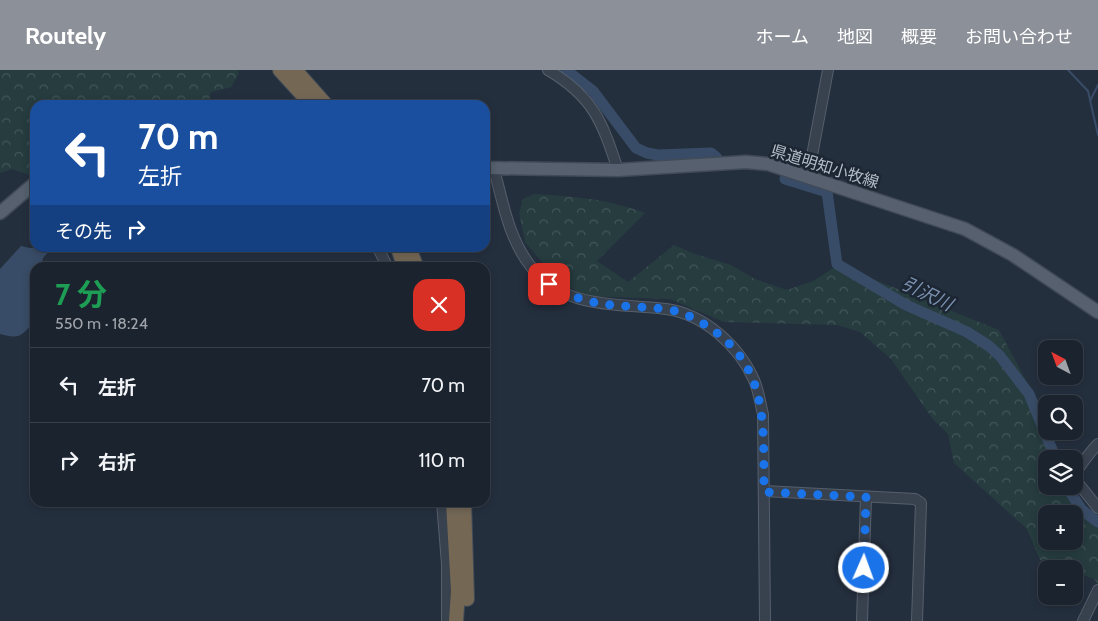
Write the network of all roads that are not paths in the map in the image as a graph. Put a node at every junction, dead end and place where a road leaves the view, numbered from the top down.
1 (280, 70) edge
2 (295, 70) edge
3 (548, 70) edge
4 (828, 70) edge
5 (307, 100) edge
6 (322, 100) edge
7 (490, 168) edge
8 (618, 170) junction
9 (490, 171) edge
10 (808, 176) junction
11 (30, 187) edge
12 (0, 213) edge
13 (1098, 312) edge
14 (1098, 444) edge
15 (764, 492) junction
16 (866, 497) junction
17 (443, 507) edge
18 (453, 507) edge
19 (464, 507) edge
20 (1098, 508) edge
21 (1098, 590) edge
22 (446, 621) edge
23 (456, 621) edge
24 (466, 621) edge
25 (764, 621) edge
26 (862, 621) edge
27 (917, 621) edge
28 (1083, 621) edge

1 - 5 highway
2 - 6 highway
3 - 8 street
4 - 10 street
7 - 8 main road, 県道明知小牧線
8 - 10 main road, 県道明知小牧線
9 - 15 street
10 - 13 main road, 県道明知小牧線
11 - 12 main road
14 - 20 street
15 - 16 street
15 - 25 street
16 - 26 street
16 - 27 street
17 - 22 street
18 - 23 highway
19 - 24 highway
21 - 28 street

